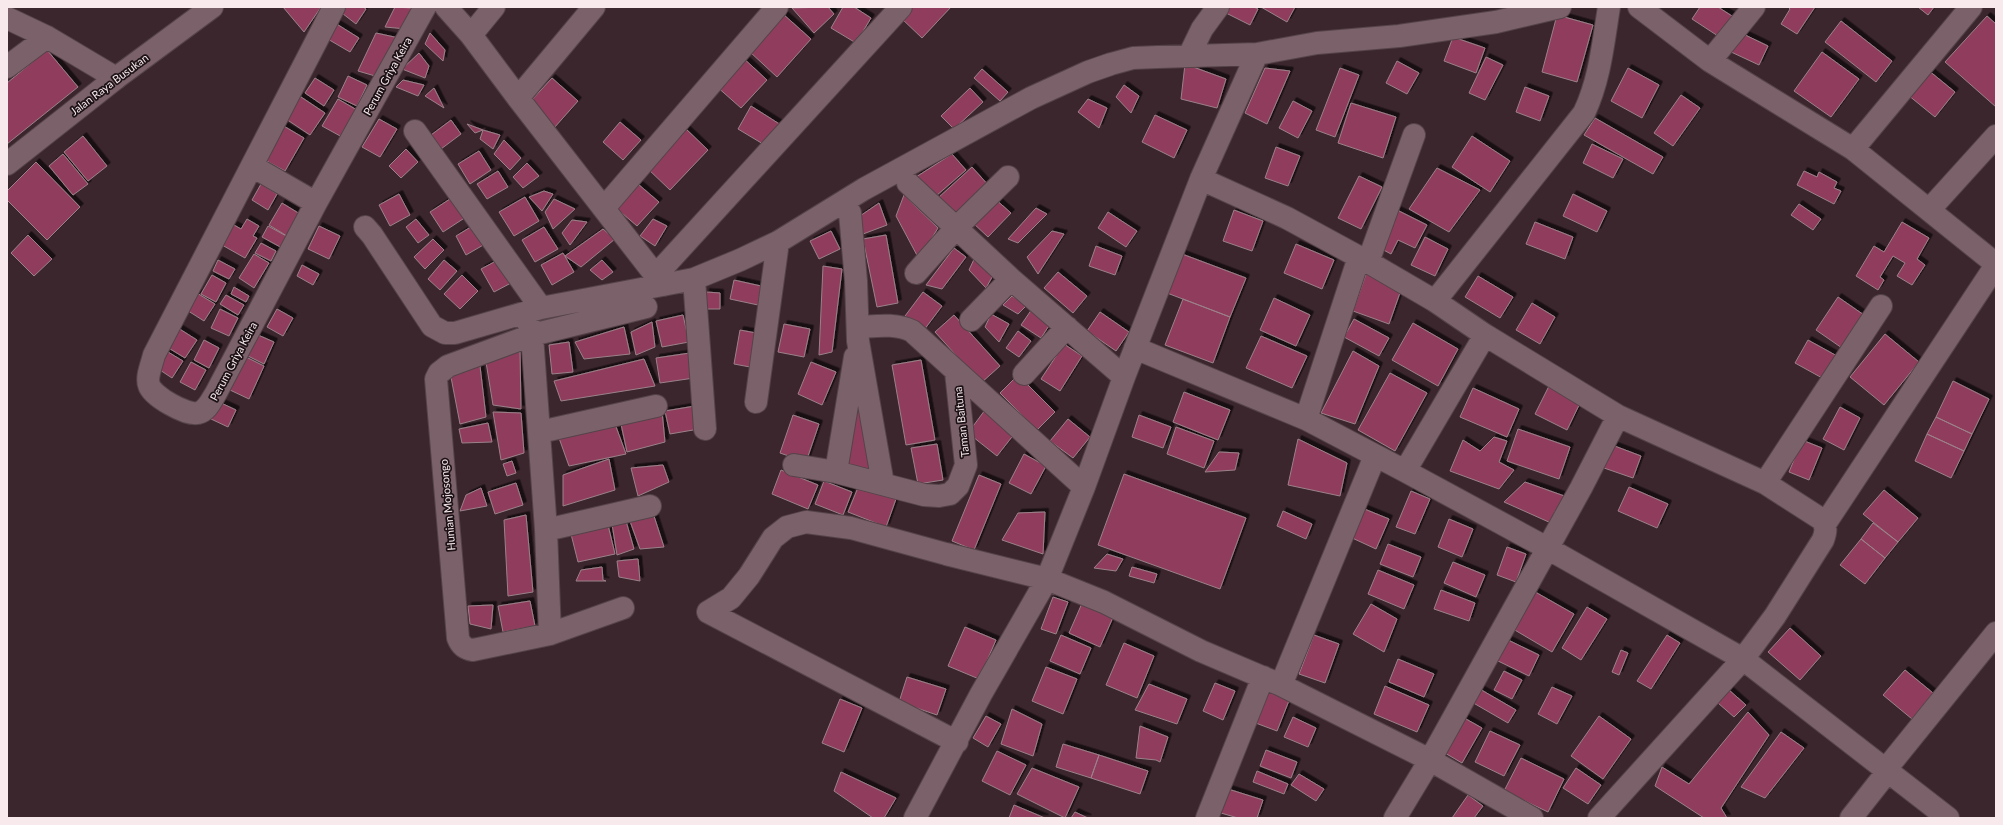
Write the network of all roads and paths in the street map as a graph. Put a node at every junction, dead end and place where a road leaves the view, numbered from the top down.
1 (212, 7) edge
2 (334, 7) edge
3 (425, 7) edge
4 (446, 7) edge
5 (494, 7) edge
6 (594, 7) edge
7 (776, 7) edge
8 (901, 7) edge
9 (1218, 7) edge
10 (1560, 7) edge
11 (1609, 7) edge
12 (1639, 7) edge
13 (1754, 7) edge
14 (1971, 7) edge
15 (7, 18) edge
16 (471, 35) junction
17 (47, 37) junction
18 (1257, 54) junction
19 (1189, 56) junction
20 (1710, 61) junction
21 (7, 67) edge
22 (116, 78) junction
23 (518, 98) junction
24 (415, 131) dead end
25 (1414, 135) dead end
26 (1996, 136) edge
27 (1853, 149) junction
28 (7, 164) edge
29 (252, 166) junction
30 (1008, 177) dead end
31 (1201, 179) junction
32 (908, 183) dead end
33 (316, 203) junction
34 (604, 208) junction
35 (1929, 210) junction
36 (850, 213) dead end
37 (365, 227) dead end
38 (956, 228) junction
39 (778, 242) junction
40 (1363, 259) junction
41 (1996, 265) edge
42 (916, 273) dead end
43 (694, 278) junction
44 (660, 279) junction
45 (1011, 279) junction
46 (1435, 301) junction
47 (1881, 306) dead end
48 (646, 307) dead end
49 (534, 311) junction
50 (972, 320) dead end
51 (1067, 327) junction
52 (858, 334) junction
53 (532, 335) junction
54 (1485, 335) junction
55 (1135, 348) junction
56 (956, 372) junction
57 (1024, 374) dead end
58 (1124, 377) junction
59 (756, 402) dead end
60 (656, 406) dead end
61 (1618, 416) junction
62 (1306, 419) junction
63 (705, 429) dead end
64 (540, 432) junction
65 (1375, 456) junction
66 (794, 465) dead end
67 (1404, 471) junction
68 (836, 472) junction
69 (1765, 483) junction
70 (883, 484) junction
71 (1084, 487) junction
72 (650, 506) dead end
73 (1825, 524) junction
74 (546, 530) junction
75 (1547, 548) junction
76 (1046, 579) junction
77 (623, 608) dead end
78 (1996, 633) edge
79 (550, 634) junction
80 (1743, 659) junction
81 (1272, 681) junction
82 (957, 742) junction
83 (1430, 760) junction
84 (1887, 770) junction
85 (915, 818) edge
86 (1207, 818) edge
87 (1395, 818) edge
88 (1532, 818) edge
89 (1599, 818) edge
90 (1851, 818) edge
91 (1948, 818) edge

1 - 22 street, Jalan Raya Busukan
2 - 29 street, Perum Griya Keira
3 - 33 street, Perum Griya Keira
4 - 16 street
5 - 16 street
6 - 23 street
7 - 34 street
8 - 44 street
9 - 19 street
10 - 18 street
11 - 46 street
12 - 20 street
13 - 20 street
14 - 27 street
15 - 17 street
16 - 23 street
17 - 21 street
17 - 22 street
18 - 19 street
18 - 31 street
19 - 39 street
20 - 27 street
22 - 28 street, Jalan Raya Busukan
23 - 34 street
24 - 49 street
25 - 40 street
26 - 35 street
27 - 35 street
29 - 33 street
29 - 33 street, Perum Griya Keira
30 - 38 street
31 - 40 street
31 - 55 street
32 - 38 street
34 - 44 street
35 - 41 street
36 - 52 street
37 - 49 street
38 - 42 street
38 - 45 street
39 - 43 street
39 - 59 street
40 - 46 street
40 - 62 street
41 - 73 street
43 - 44 street
43 - 63 street
44 - 49 street
45 - 50 street
45 - 51 street
46 - 54 street
47 - 69 street
48 - 53 street, Hunian Mojosongo
49 - 53 street
51 - 57 street
51 - 58 street
52 - 56 street, Taman Baituna
52 - 68 street
52 - 70 street
53 - 64 street
53 - 79 street, Hunian Mojosongo
54 - 61 street
54 - 67 street
55 - 58 street
55 - 62 street
56 - 70 street, Taman Baituna
56 - 71 street, Taman Baituna
58 - 71 street
60 - 64 street
61 - 69 street
61 - 75 street
62 - 65 street
64 - 74 street
65 - 67 street
65 - 81 street
66 - 68 street, Taman Baituna
67 - 75 street
68 - 70 street, Taman Baituna
69 - 73 street
71 - 76 street
72 - 74 street
73 - 80 street
74 - 79 street
75 - 80 street
75 - 83 street
76 - 81 street
76 - 82 street
76 - 82 street
77 - 79 street, Hunian Mojosongo
78 - 84 street
80 - 84 street
80 - 89 street
81 - 83 street
81 - 86 street
82 - 85 street
83 - 87 street
83 - 88 street
84 - 90 street
84 - 91 street

